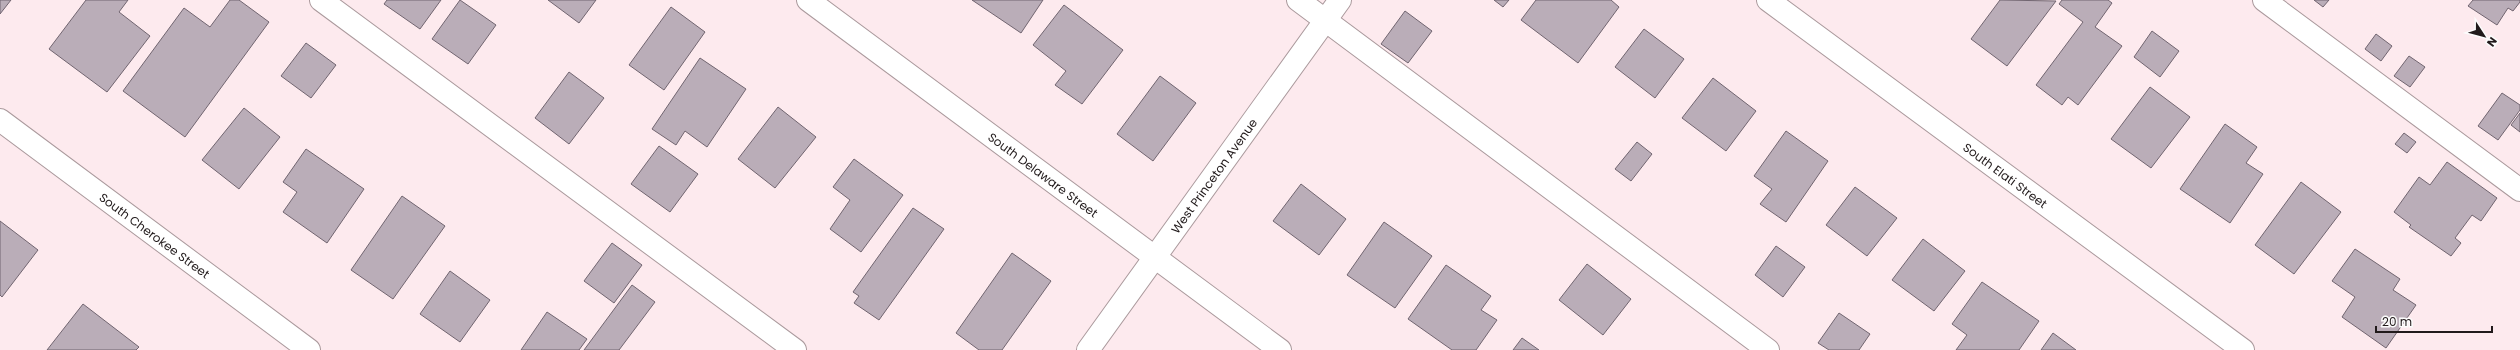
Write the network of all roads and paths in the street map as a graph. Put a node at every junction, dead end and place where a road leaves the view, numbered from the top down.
1 (321, 0) edge
2 (808, 0) edge
3 (1298, 0) edge
4 (1340, 0) edge
5 (1768, 0) edge
6 (2264, 0) edge
7 (1325, 20) junction
8 (0, 120) edge
9 (2520, 190) edge
10 (1155, 258) junction
11 (309, 350) edge
12 (795, 350) edge
13 (1088, 350) edge
14 (1280, 350) edge
15 (1768, 350) edge
16 (2243, 350) edge

1 - 12 street
2 - 10 street, South Delaware Street
3 - 7 street
4 - 7 street, West Princeton Avenue
5 - 16 street, South Elati Street
6 - 9 street
7 - 10 street, West Princeton Avenue
7 - 15 street
8 - 11 street, South Cherokee Street
10 - 13 street, West Princeton Avenue
10 - 14 street, South Delaware Street

